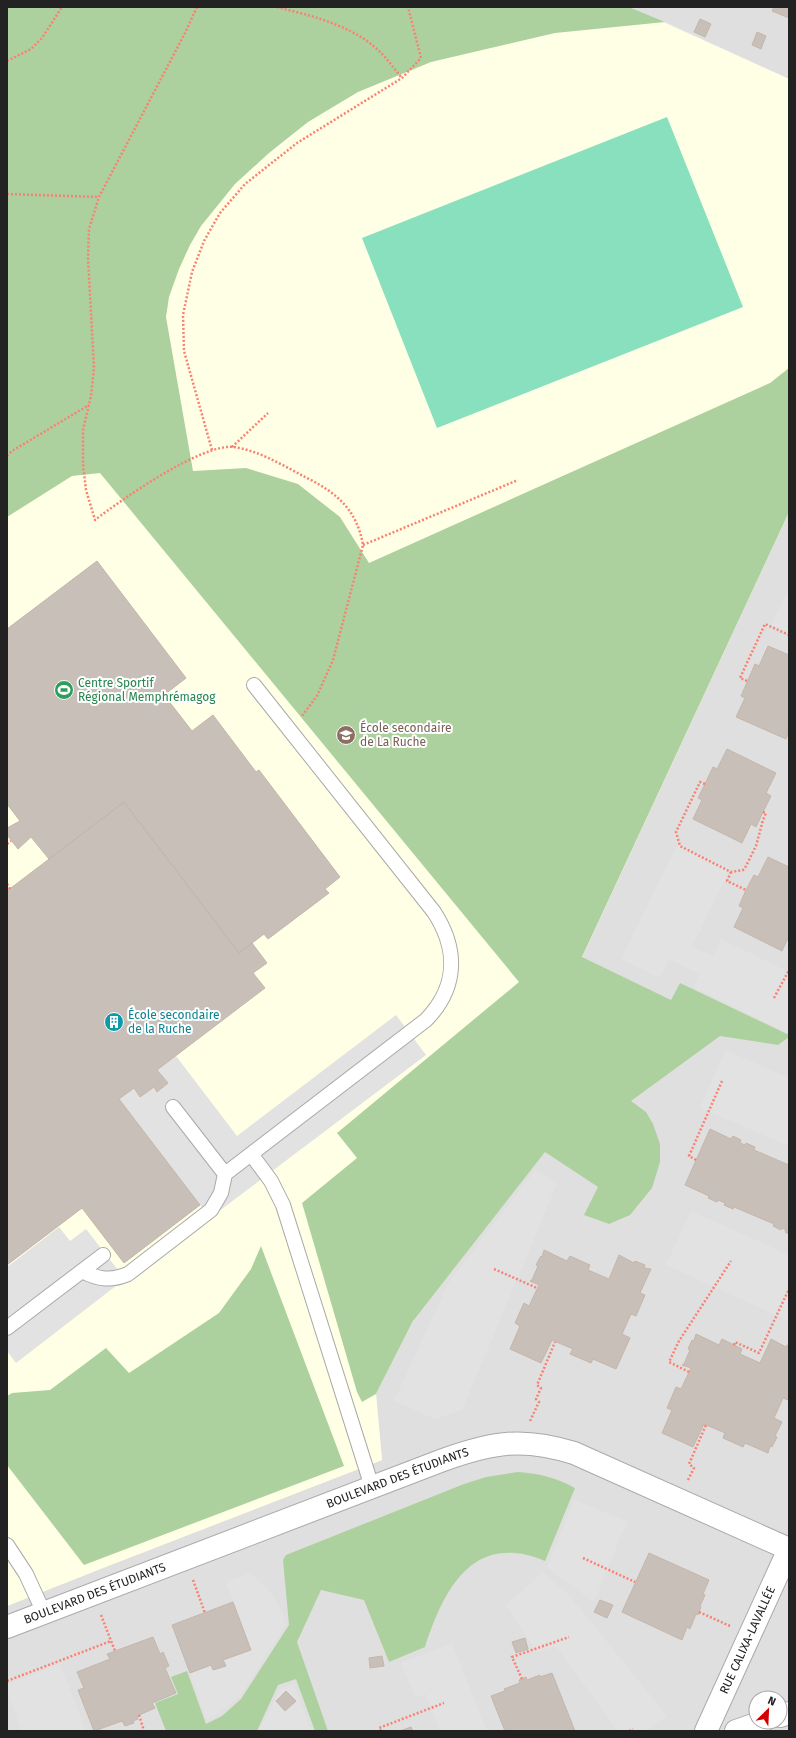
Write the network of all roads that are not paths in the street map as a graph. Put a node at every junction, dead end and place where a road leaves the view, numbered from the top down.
1 (254, 685) dead end
2 (173, 1107) dead end
3 (251, 1154) junction
4 (225, 1174) junction
5 (103, 1255) dead end
6 (82, 1271) junction
7 (7, 1328) edge
8 (372, 1487) junction
9 (7, 1545) edge
10 (789, 1549) edge
11 (44, 1613) junction
12 (7, 1627) edge
13 (748, 1727) edge
14 (706, 1731) edge
15 (736, 1731) edge

1 - 3 lane
2 - 4 lane
3 - 4 lane
3 - 8 lane
4 - 6 lane
5 - 6 lane
6 - 7 lane
8 - 10 street, BOULEVARD DES ÉTUDIANTS
8 - 11 street, BOULEVARD DES ÉTUDIANTS
9 - 11 lane
10 - 14 street, RUE CALIXA-LAVALLÉE
11 - 12 street, BOULEVARD DES ÉTUDIANTS
13 - 15 street

